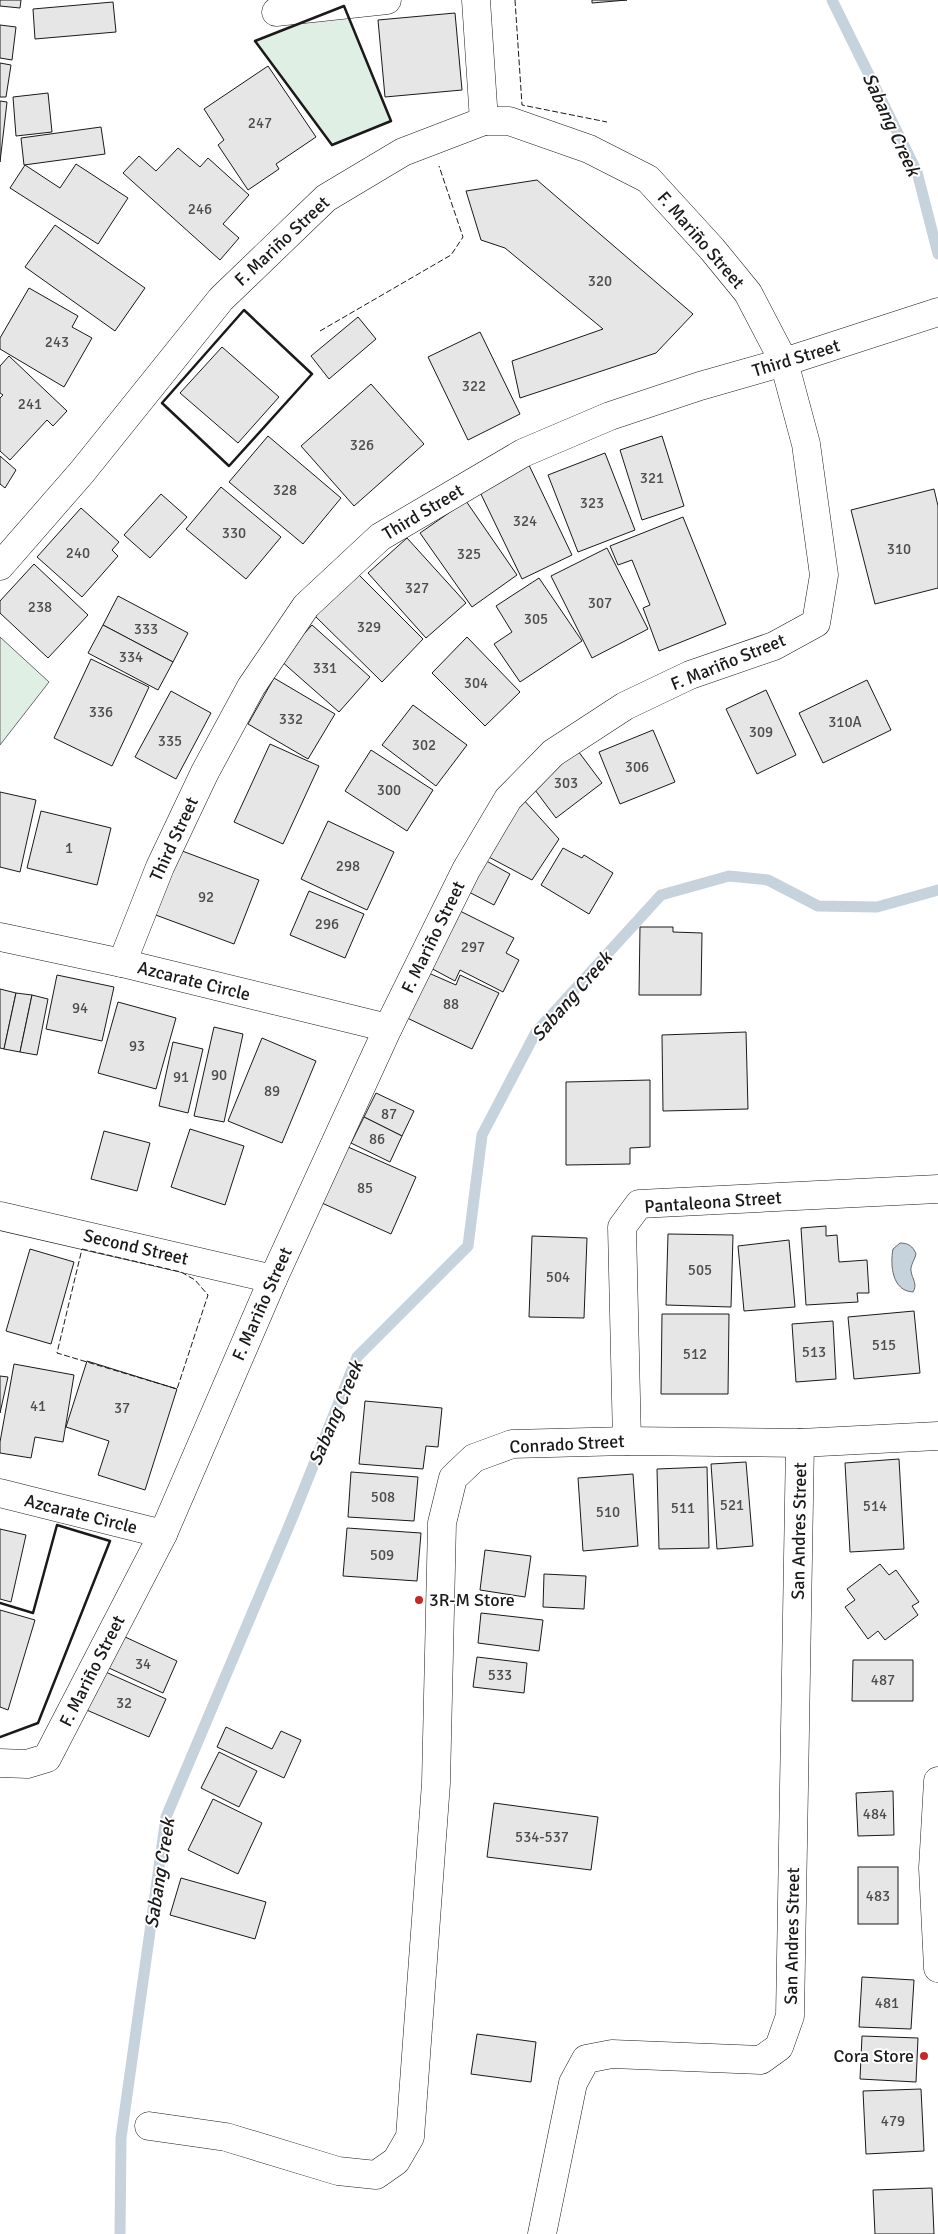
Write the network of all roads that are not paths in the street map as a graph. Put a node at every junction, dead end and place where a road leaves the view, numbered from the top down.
1 (387, 0) edge
2 (476, 0) edge
3 (276, 12) dead end
4 (484, 121) junction
5 (938, 312) edge
6 (784, 362) junction
7 (0, 566) edge
8 (0, 937) edge
9 (122, 963) junction
10 (388, 1028) junction
11 (938, 1189) edge
12 (0, 1216) edge
13 (273, 1279) junction
14 (938, 1436) edge
15 (627, 1440) junction
16 (800, 1443) junction
17 (0, 1493) edge
18 (163, 1534) junction
19 (0, 1763) edge
20 (938, 1781) edge
21 (938, 1968) edge
22 (149, 2126) dead end
23 (542, 2234) edge

1 - 3 street
2 - 4 street
4 - 6 street, F. Mariño Street
4 - 7 street, F. Mariño Street
5 - 6 street, Third Street
6 - 9 street, Third Street
6 - 10 street, F. Mariño Street
8 - 9 street, Azcarate Circle
9 - 10 street, Azcarate Circle
10 - 13 street, F. Mariño Street
11 - 15 street, Pantaleona Street
12 - 13 street, Second Street
13 - 18 street, F. Mariño Street
14 - 16 street, Conrado Street
15 - 16 street, Conrado Street
15 - 22 street, Conrado Street
16 - 23 street, San Andres Street
17 - 18 street, Azcarate Circle
18 - 19 street, F. Mariño Street
20 - 21 street

